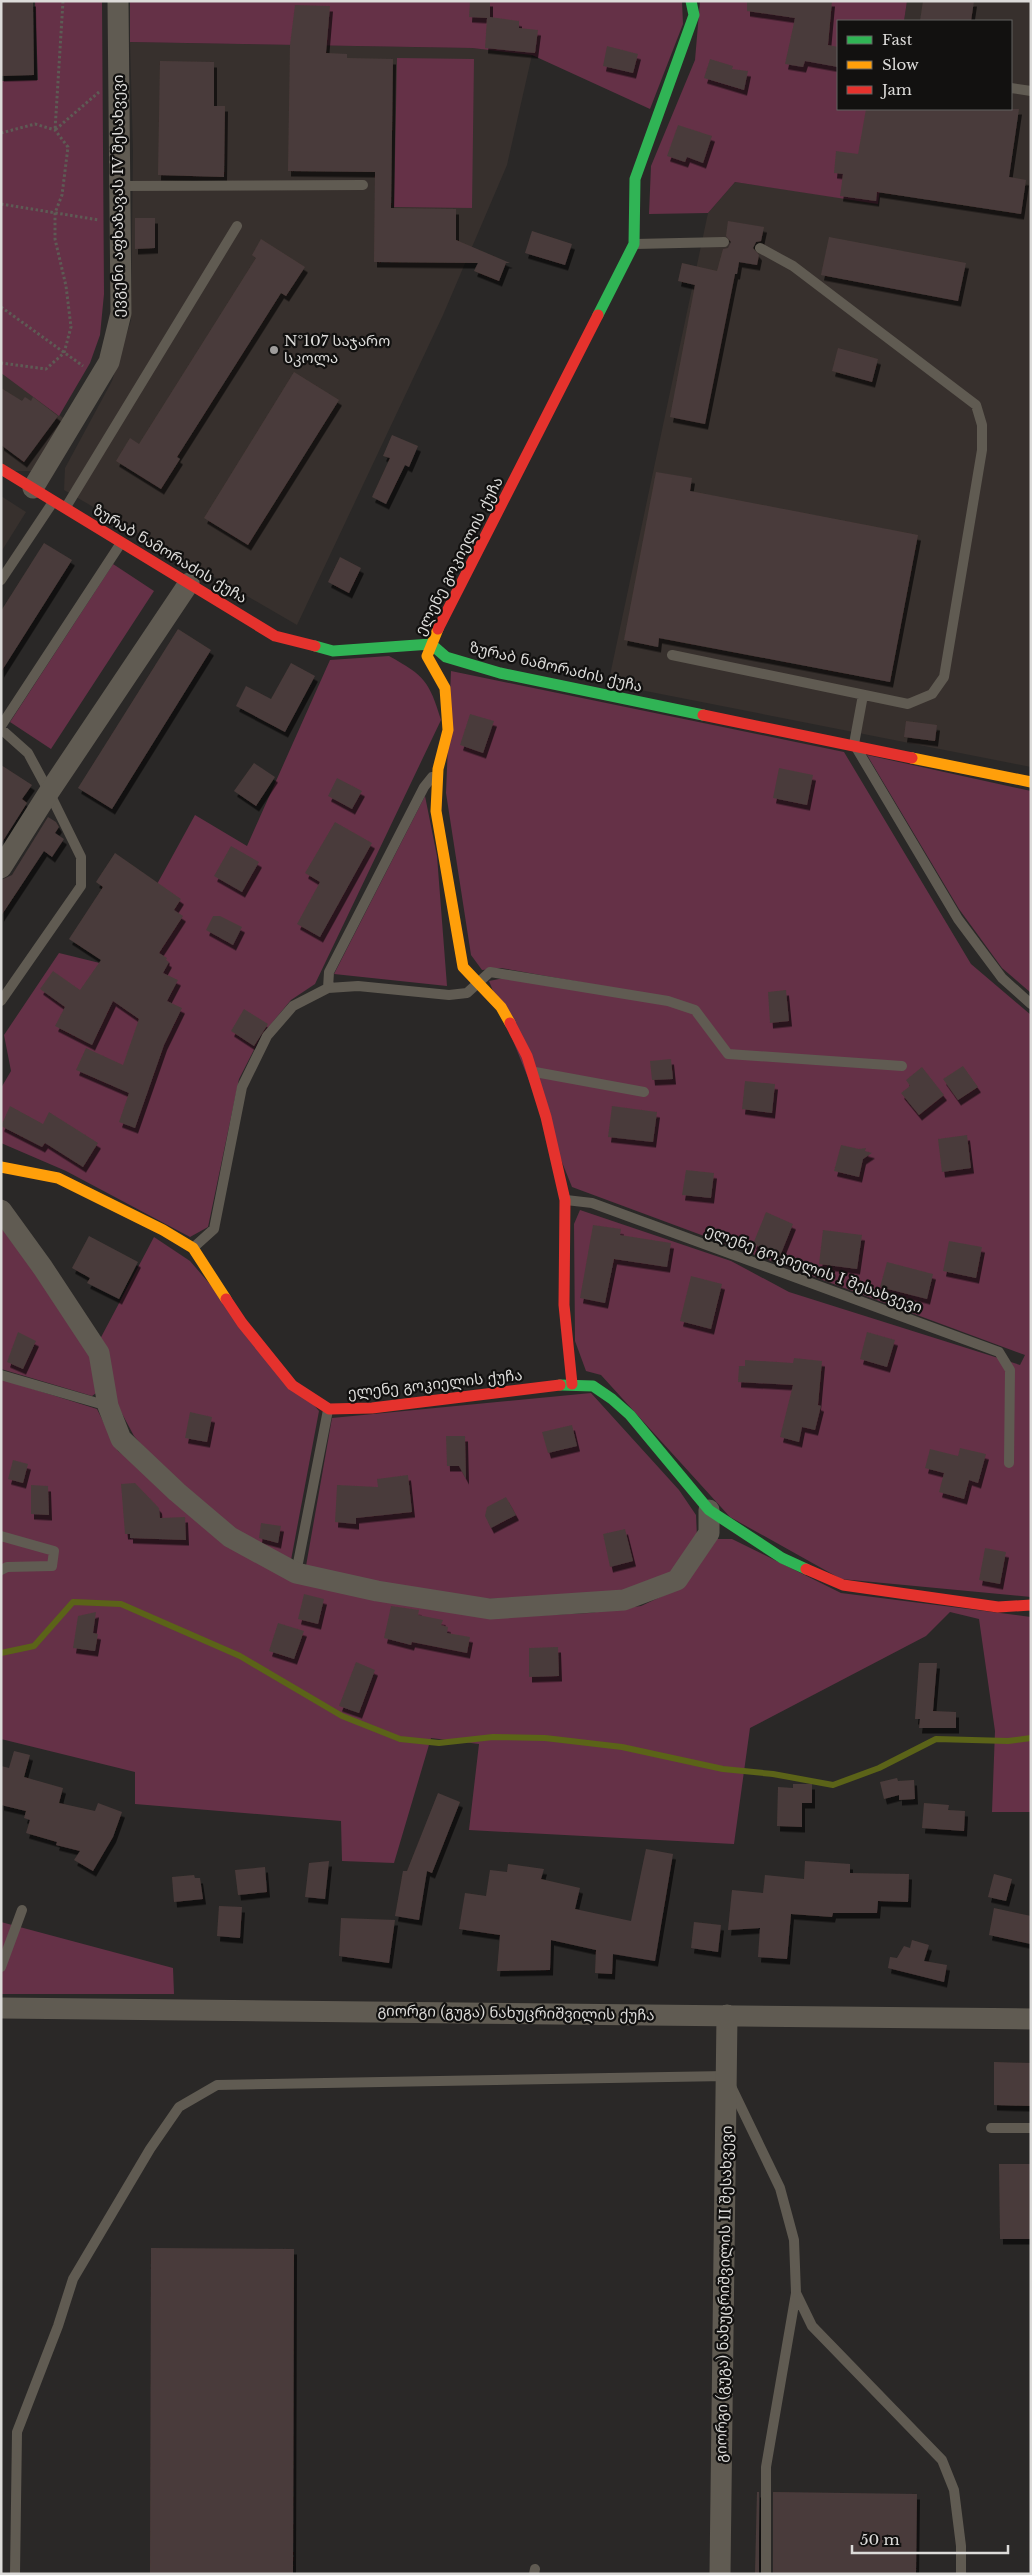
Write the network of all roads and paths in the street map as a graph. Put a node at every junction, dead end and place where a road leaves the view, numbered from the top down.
1 (63, 1) edge
2 (118, 1) edge
3 (691, 1) edge
4 (1012, 88) edge
5 (99, 91) dead end
6 (1031, 92) edge
7 (55, 130) junction
8 (1, 133) edge
9 (362, 185) dead end
10 (121, 186) junction
11 (1, 204) edge
12 (55, 213) junction
13 (107, 222) dead end
14 (237, 226) dead end
15 (724, 242) dead end
16 (634, 244) junction
17 (760, 248) dead end
18 (1, 308) edge
19 (64, 353) junction
20 (1, 363) edge
21 (90, 371) dead end
22 (1, 469) edge
23 (33, 488) junction
24 (54, 501) junction
25 (66, 508) junction
26 (122, 542) junction
27 (1, 580) edge
28 (189, 583) junction
29 (431, 644) junction
30 (672, 655) dead end
31 (863, 695) junction
32 (1, 728) edge
33 (854, 744) junction
34 (438, 769) junction
35 (1031, 782) edge
36 (49, 792) junction
37 (1, 868) edge
38 (478, 984) junction
39 (328, 988) junction
40 (1, 1002) edge
41 (1031, 1004) edge
42 (902, 1066) dead end
43 (532, 1071) junction
44 (644, 1092) dead end
45 (1, 1167) edge
46 (566, 1200) junction
47 (1, 1210) edge
48 (193, 1248) junction
49 (1, 1375) edge
50 (572, 1384) junction
51 (108, 1406) junction
52 (329, 1409) junction
53 (1009, 1463) dead end
54 (709, 1510) junction
55 (1, 1536) edge
56 (1, 1570) edge
57 (296, 1573) junction
58 (1031, 1605) edge
59 (22, 1910) dead end
60 (1, 1967) edge
61 (1, 2008) edge
62 (727, 2015) junction
63 (1031, 2019) edge
64 (726, 2076) junction
65 (991, 2128) dead end
66 (1031, 2128) edge
67 (796, 2293) junction
68 (14, 2574) edge
69 (720, 2574) edge
70 (766, 2574) edge
71 (961, 2574) edge

1 - 7 path
2 - 10 street, ევგენი აფხაზავას IV შესახვევი
3 - 16 street, ელენე გოკიელის ქუჩა
4 - 6 lane
5 - 7 path
7 - 8 path
7 - 12 path
9 - 10 lane
10 - 23 street, ევგენი აფხაზავას IV შესახვევი
11 - 12 path
12 - 13 path
12 - 19 path
14 - 25 lane
15 - 16 lane
16 - 29 street, ელენე გოკიელის ქუჩა
17 - 31 lane
18 - 19 path
19 - 20 path
19 - 21 path
22 - 23 street, ზურაბ ნამორაძის ქუჩა
23 - 24 street, ზურაბ ნამორაძის ქუჩა
24 - 25 street, ზურაბ ნამორაძის ქუჩა
24 - 27 lane
25 - 26 street, ზურაბ ნამორაძის ქუჩა
26 - 28 street, ზურაბ ნამორაძის ქუჩა
26 - 32 lane
28 - 29 street, ზურაბ ნამორაძის ქუჩა
28 - 36 street
29 - 33 street, ზურაბ ნამორაძის ქუჩა
29 - 34 street, ელენე გოკიელის ქუჩა
30 - 31 lane
31 - 33 lane
32 - 36 lane
33 - 35 street, ზურაბ ნამორაძის ქუჩა
33 - 41 lane
34 - 38 street, ელენე გოკიელის ქუჩა
34 - 39 lane
36 - 37 street
36 - 40 lane
38 - 39 lane
38 - 42 lane
38 - 43 street
39 - 48 lane
43 - 44 lane
43 - 46 street
45 - 48 street
46 - 50 street
46 - 53 lane, ელენე გოკიელის I შესახვევი
47 - 51 street
48 - 52 street, ელენე გოკიელის ქუჩა
49 - 51 lane
50 - 52 street, ელენე გოკიელის ქუჩა
50 - 54 street, ელენე გოკიელის ქუჩა
51 - 57 street
52 - 57 lane
54 - 57 street
54 - 58 street, ელენე გოკიელის ქუჩა
55 - 56 lane
59 - 60 lane
61 - 62 street, გიორგი (გუგა) ნახუცრიშვილის ქუჩა
62 - 63 street, გიორგი (გუგა) ნახუცრიშვილის ქუჩა
62 - 64 street, გიორგი (გუგა) ნახუცრიშვილის II შესახვევი
64 - 67 lane
64 - 68 lane
64 - 69 street, გიორგი (გუგა) ნახუცრიშვილის II შესახვევი
65 - 66 lane
67 - 70 lane
67 - 71 lane

